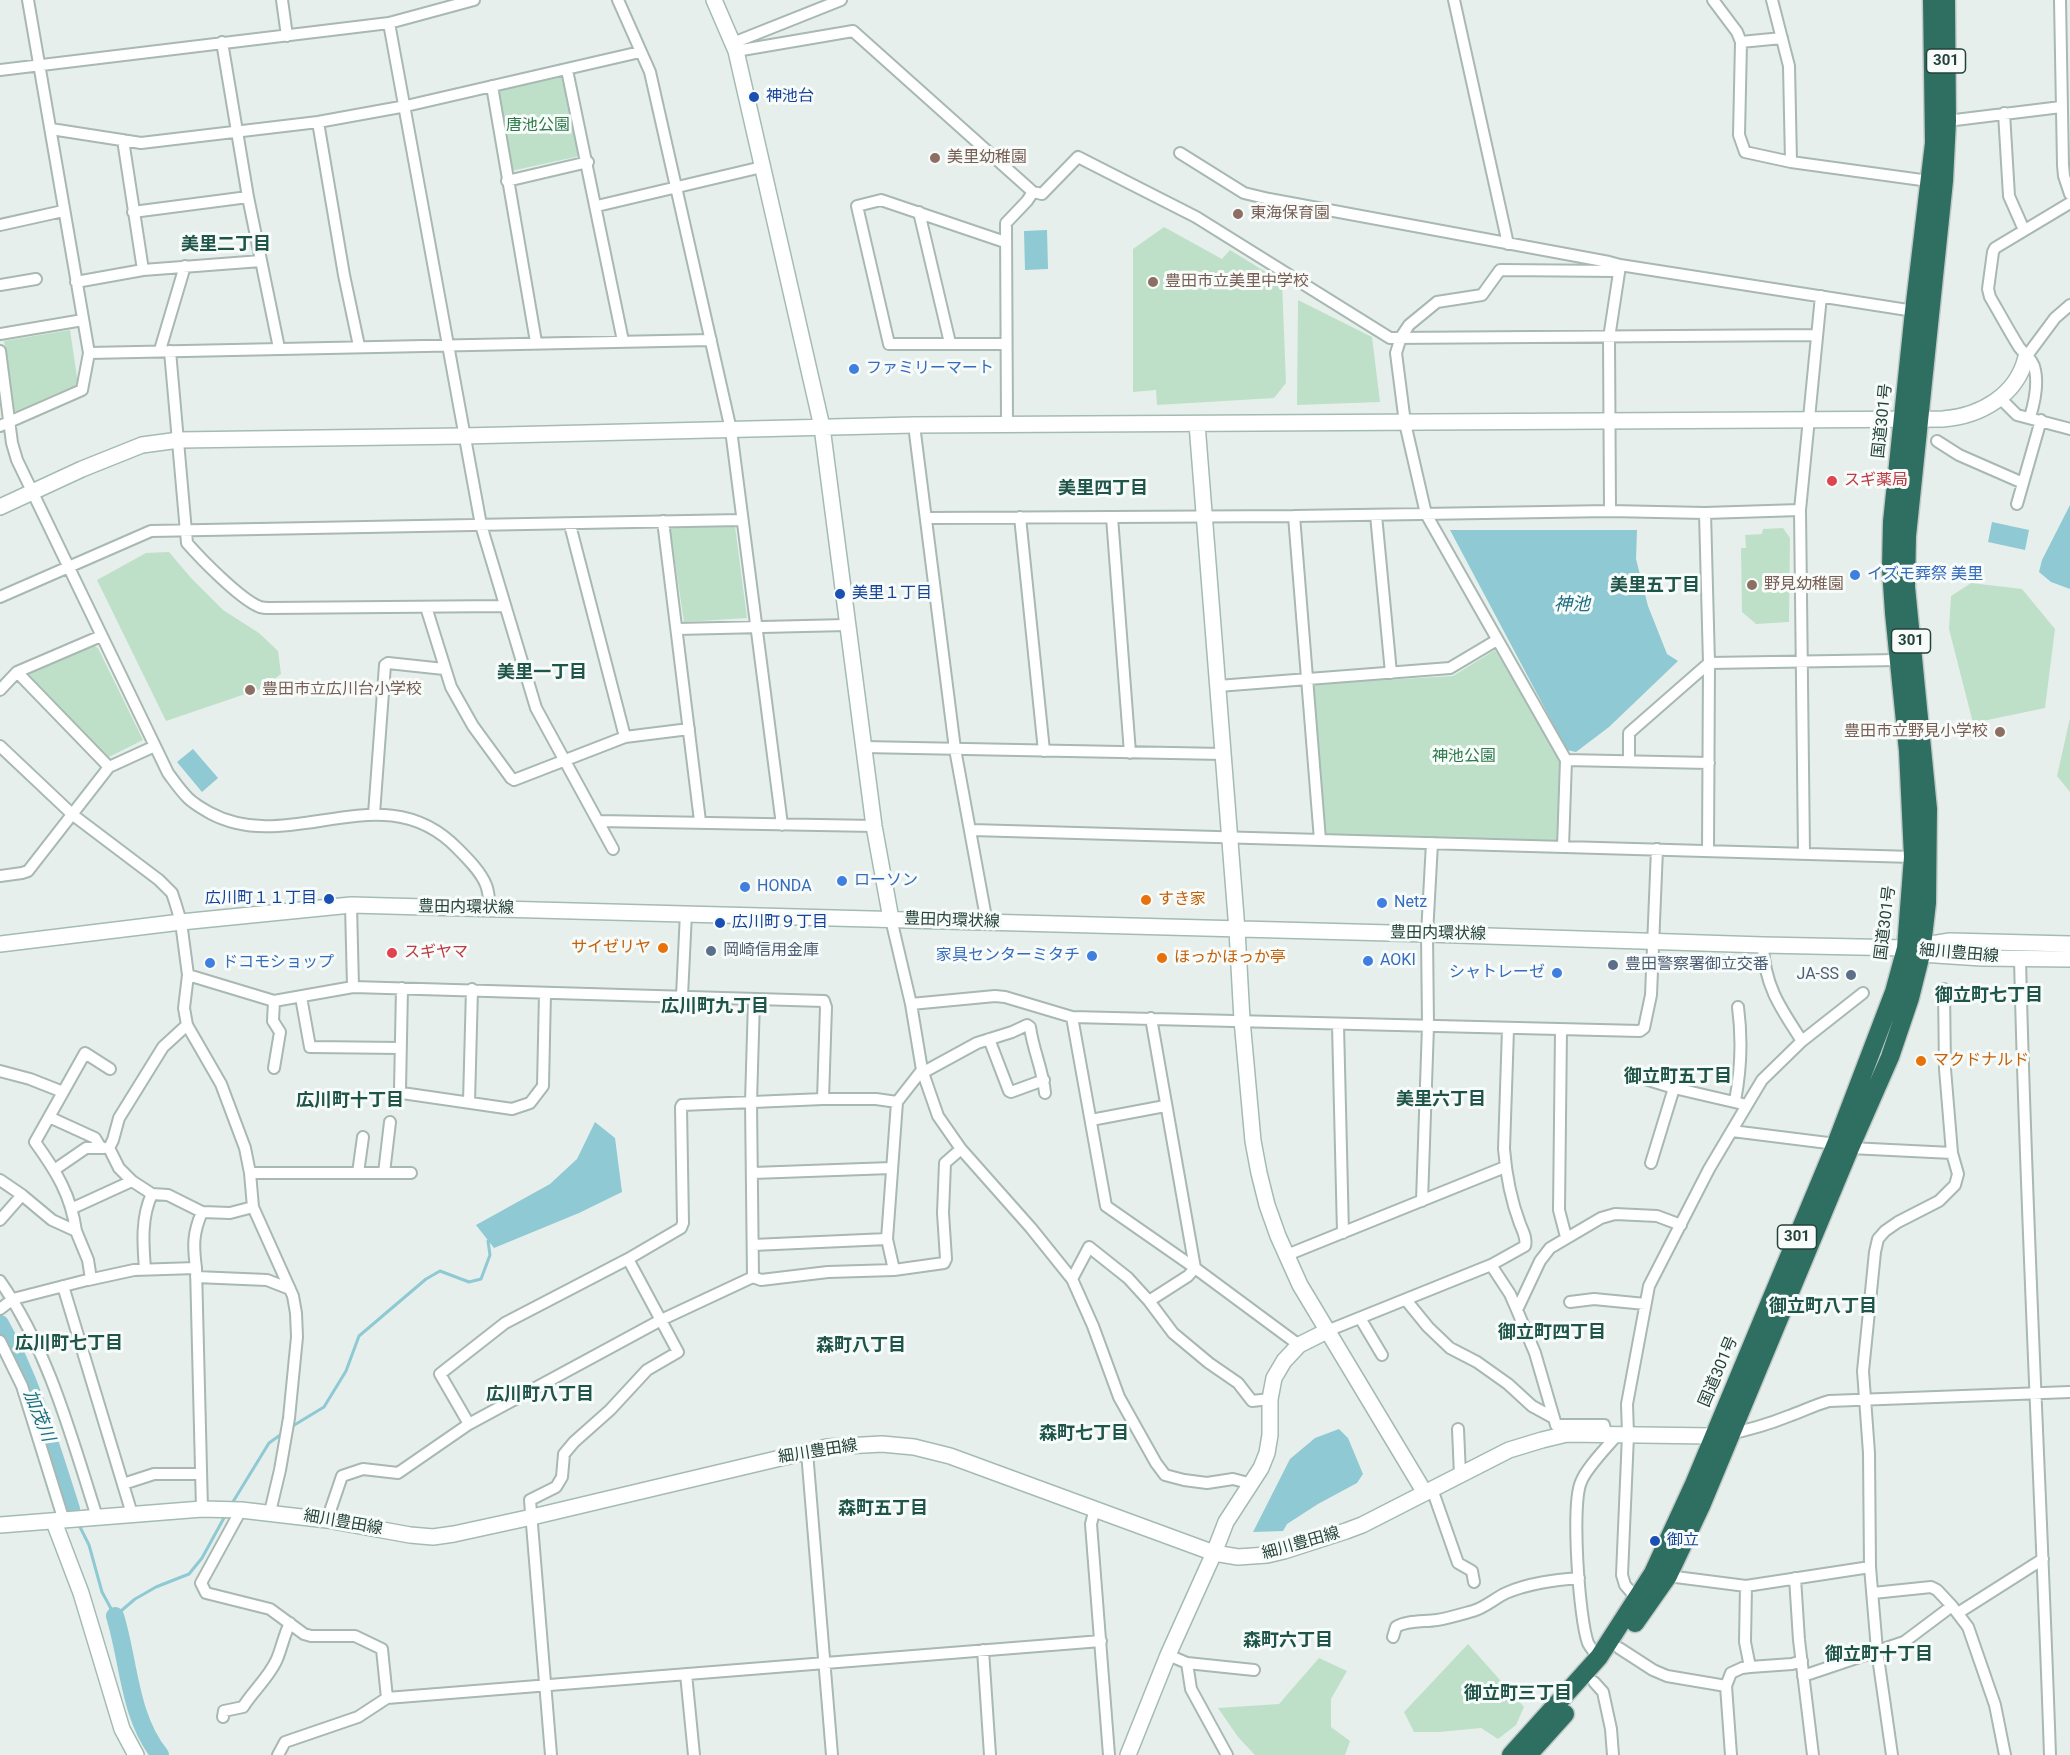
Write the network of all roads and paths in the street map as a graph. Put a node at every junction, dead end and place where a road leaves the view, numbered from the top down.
1 (28, 0) edge
2 (282, 0) edge
3 (474, 0) edge
4 (618, 0) edge
5 (714, 0) edge
6 (809, 0) edge
7 (842, 0) edge
8 (1454, 0) edge
9 (1713, 0) edge
10 (1772, 0) edge
11 (1932, 0) edge
12 (1946, 0) edge
13 (2061, 0) edge
14 (813, 12) junction
15 (389, 23) junction
16 (287, 36) junction
17 (1782, 38) junction
18 (222, 42) junction
19 (1741, 42) junction
20 (735, 47) junction
21 (640, 52) junction
22 (40, 65) junction
23 (0, 70) edge
24 (567, 70) junction
25 (492, 87) junction
26 (406, 106) junction
27 (2061, 107) junction
28 (2004, 113) junction
29 (1947, 121) junction
30 (318, 122) junction
31 (51, 129) junction
32 (238, 132) junction
33 (123, 140) junction
34 (1180, 153) dead end
35 (588, 162) junction
36 (1791, 162) junction
37 (762, 167) junction
38 (507, 180) junction
39 (1929, 181) junction
40 (676, 187) junction
41 (1033, 192) junction
42 (2070, 194) edge
43 (248, 196) junction
44 (2070, 202) edge
45 (597, 206) junction
46 (63, 211) junction
47 (133, 212) junction
48 (919, 212) junction
49 (0, 225) edge
50 (2024, 230) junction
51 (1005, 242) junction
52 (1508, 244) junction
53 (261, 261) junction
54 (185, 266) junction
55 (1619, 268) junction
56 (144, 270) junction
57 (36, 279) dead end
58 (76, 282) junction
59 (0, 285) edge
60 (1821, 296) junction
61 (2070, 305) edge
62 (1914, 311) junction
63 (83, 321) junction
64 (0, 334) edge
65 (1817, 335) junction
66 (1401, 337) junction
67 (1609, 338) junction
68 (711, 340) junction
69 (623, 341) junction
70 (536, 342) junction
71 (950, 343) junction
72 (1006, 344) junction
73 (359, 346) junction
74 (447, 346) junction
75 (279, 348) junction
76 (0, 351) edge
77 (165, 351) junction
78 (89, 353) junction
79 (2026, 357) junction
80 (0, 359) edge
81 (2000, 398) junction
82 (2035, 419) junction
83 (1911, 420) junction
84 (1809, 421) junction
85 (11, 422) junction
86 (1610, 422) junction
87 (1405, 423) junction
88 (1197, 424) junction
89 (914, 425) junction
90 (1007, 425) junction
91 (0, 426) edge
92 (822, 427) junction
93 (2070, 429) edge
94 (730, 430) junction
95 (463, 436) junction
96 (178, 440) junction
97 (1937, 441) dead end
98 (2023, 483) junction
99 (32, 494) junction
100 (2017, 504) dead end
101 (0, 507) edge
102 (1800, 510) junction
103 (1610, 511) junction
104 (1705, 513) junction
105 (1426, 514) junction
106 (1376, 515) junction
107 (1203, 516) junction
108 (1294, 516) junction
109 (1020, 517) junction
110 (1112, 517) junction
111 (927, 518) junction
112 (741, 520) junction
113 (663, 521) junction
114 (481, 525) junction
115 (570, 525) junction
116 (187, 530) junction
117 (69, 567) junction
118 (0, 597) edge
119 (504, 606) junction
120 (426, 607) junction
121 (848, 625) junction
122 (757, 628) junction
123 (677, 629) junction
124 (101, 636) junction
125 (1497, 640) junction
126 (1803, 660) junction
127 (1898, 660) junction
128 (1709, 663) junction
129 (444, 669) junction
130 (16, 672) junction
131 (1391, 673) junction
132 (1308, 680) junction
133 (1218, 686) junction
134 (0, 690) edge
135 (689, 729) junction
136 (625, 737) junction
137 (155, 746) junction
138 (864, 747) junction
139 (956, 749) junction
140 (1044, 751) junction
141 (2, 753) edge
142 (1130, 753) junction
143 (1223, 754) junction
144 (565, 760) junction
145 (1566, 760) junction
146 (1629, 761) junction
147 (1709, 763) junction
148 (109, 767) junction
149 (73, 814) junction
150 (374, 814) junction
151 (599, 821) junction
152 (700, 821) junction
153 (782, 825) junction
154 (874, 826) junction
155 (972, 830) junction
156 (1229, 837) junction
157 (1320, 840) junction
158 (1432, 843) junction
159 (1563, 847) junction
160 (613, 849) dead end
161 (1657, 849) junction
162 (1708, 851) junction
163 (1804, 853) junction
164 (1912, 857) junction
165 (0, 876) edge
166 (351, 905) junction
167 (490, 908) junction
168 (686, 913) junction
169 (891, 919) junction
170 (181, 922) junction
171 (987, 923) junction
172 (1237, 930) junction
173 (1427, 934) junction
174 (1652, 940) junction
175 (0, 944) edge
176 (2070, 944) edge
177 (1763, 945) junction
178 (1916, 949) junction
179 (2020, 958) junction
180 (2070, 958) edge
181 (188, 975) junction
182 (353, 987) junction
183 (402, 988) junction
184 (1944, 988) dead end
185 (472, 989) junction
186 (545, 993) junction
187 (1863, 993) dead end
188 (682, 996) junction
189 (301, 997) junction
190 (754, 1000) junction
191 (274, 1001) junction
192 (911, 1004) junction
193 (1738, 1006) dead end
194 (1072, 1017) junction
195 (1151, 1018) junction
196 (1242, 1020) junction
197 (188, 1025) junction
198 (1338, 1025) junction
199 (1428, 1026) junction
200 (1508, 1029) junction
201 (1561, 1030) junction
202 (989, 1039) junction
203 (1802, 1041) junction
204 (401, 1048) junction
205 (274, 1068) dead end
206 (110, 1069) dead end
207 (0, 1071) edge
208 (922, 1072) junction
209 (1645, 1078) dead end
210 (1044, 1080) junction
211 (1674, 1088) junction
212 (63, 1092) junction
213 (1045, 1093) dead end
214 (823, 1099) junction
215 (1735, 1101) junction
216 (469, 1102) junction
217 (751, 1102) junction
218 (897, 1102) junction
219 (1747, 1105) junction
220 (1166, 1106) junction
221 (49, 1117) junction
222 (1091, 1120) junction
223 (390, 1122) dead end
224 (1732, 1131) junction
225 (363, 1137) dead end
226 (1843, 1146) junction
227 (105, 1148) junction
228 (961, 1149) junction
229 (1952, 1153) junction
230 (1651, 1163) dead end
231 (1505, 1167) junction
232 (891, 1168) junction
233 (54, 1170) junction
234 (250, 1173) junction
235 (358, 1173) junction
236 (384, 1173) junction
237 (411, 1173) dead end
238 (753, 1173) junction
239 (0, 1180) edge
240 (132, 1181) junction
241 (152, 1194) junction
242 (22, 1195) junction
243 (1422, 1202) junction
244 (253, 1207) junction
245 (73, 1209) junction
246 (202, 1212) junction
247 (0, 1220) edge
248 (1682, 1225) junction
249 (76, 1231) junction
250 (1343, 1233) junction
251 (1566, 1237) junction
252 (887, 1239) junction
253 (753, 1245) junction
254 (1287, 1255) junction
255 (628, 1259) junction
256 (1491, 1264) junction
257 (1195, 1268) junction
258 (145, 1269) junction
259 (894, 1270) junction
260 (196, 1273) junction
261 (753, 1277) junction
262 (1072, 1279) junction
263 (88, 1280) junction
264 (0, 1281) edge
265 (63, 1286) junction
266 (290, 1289) junction
267 (13, 1299) junction
268 (1406, 1300) junction
269 (1149, 1301) junction
270 (1570, 1302) dead end
271 (1645, 1304) junction
272 (0, 1309) edge
273 (1518, 1310) junction
274 (1360, 1318) junction
275 (661, 1320) junction
276 (1327, 1332) junction
277 (0, 1341) edge
278 (1299, 1345) junction
279 (1382, 1355) dead end
280 (2070, 1392) edge
281 (2036, 1393) junction
282 (1270, 1399) junction
283 (1865, 1400) junction
284 (1554, 1418) junction
285 (469, 1424) junction
286 (1458, 1429) dead end
287 (1617, 1434) junction
288 (1721, 1435) junction
289 (807, 1452) junction
290 (201, 1474) junction
291 (1460, 1475) junction
292 (123, 1484) junction
293 (1252, 1484) junction
294 (1429, 1491) junction
295 (1095, 1508) junction
296 (202, 1509) junction
297 (241, 1510) junction
298 (270, 1512) junction
299 (132, 1514) junction
300 (97, 1516) junction
301 (532, 1517) junction
302 (327, 1520) junction
303 (61, 1521) junction
304 (0, 1525) edge
305 (1214, 1553) junction
306 (2043, 1559) junction
307 (1870, 1567) junction
308 (1668, 1576) junction
309 (1580, 1578) junction
310 (1795, 1578) junction
311 (1474, 1582) dead end
312 (1746, 1586) junction
313 (1873, 1593) junction
314 (1637, 1599) junction
315 (1955, 1610) junction
316 (290, 1623) junction
317 (1393, 1637) dead end
318 (1101, 1641) junction
319 (1619, 1648) junction
320 (983, 1650) junction
321 (1877, 1650) junction
322 (1168, 1655) junction
323 (1599, 1657) junction
324 (1802, 1661) junction
325 (825, 1662) junction
326 (1187, 1663) junction
327 (1750, 1667) junction
328 (1254, 1670) dead end
329 (686, 1674) junction
330 (1803, 1676) junction
331 (1594, 1682) junction
332 (1726, 1686) junction
333 (546, 1687) junction
334 (387, 1698) junction
335 (223, 1717) dead end
336 (136, 1755) edge
337 (278, 1755) edge
338 (551, 1755) edge
339 (694, 1755) edge
340 (832, 1755) edge
341 (990, 1755) edge
342 (1109, 1755) edge
343 (1128, 1755) edge
344 (1227, 1755) edge
345 (1510, 1755) edge
346 (1528, 1755) edge
347 (1613, 1755) edge
348 (1731, 1755) edge
349 (1813, 1755) edge
350 (1892, 1755) edge
351 (2005, 1755) edge
352 (2050, 1755) edge

1 - 22 street
2 - 16 street
3 - 15 street
4 - 21 street
5 - 20 street
6 - 14 street
7 - 14 street
8 - 52 street
9 - 19 street
10 - 17 street
11 - 39 highway, 国道301号 / 301
12 - 29 highway, 国道301号 / 301
13 - 27 street
14 - 20 street
15 - 16 street
15 - 26 street
16 - 18 street
17 - 19 street
17 - 36 street
18 - 22 street
18 - 32 street
19 - 36 street
20 - 37 street
20 - 41 street
21 - 24 street
21 - 40 street
22 - 23 street
22 - 31 street
24 - 25 street
24 - 35 street
25 - 26 street
25 - 38 street
26 - 30 street
26 - 74 street
27 - 28 street
27 - 42 street
28 - 29 street
28 - 50 street
29 - 83 highway, 国道301号 / 301
30 - 32 street
30 - 73 street
31 - 33 street
31 - 46 street
32 - 33 street
32 - 43 street
33 - 47 street
34 - 52 street
35 - 38 street
35 - 45 street
36 - 39 street
37 - 40 street
37 - 92 street
38 - 70 street
39 - 62 highway, 国道301号 / 301
40 - 45 street
40 - 68 street
41 - 51 street
41 - 66 street
43 - 47 street
43 - 53 street
44 - 50 street
45 - 69 street
46 - 49 street
46 - 58 street
47 - 56 street
48 - 51 street
48 - 71 street
48 - 71 street
50 - 79 street
51 - 72 street
52 - 55 street
53 - 54 street
53 - 75 street
54 - 56 street
54 - 77 street
55 - 60 street
55 - 66 street
55 - 67 street
56 - 58 street
57 - 59 street
58 - 63 street
60 - 62 street
60 - 65 street
61 - 79 street
62 - 83 highway, 国道301号 / 301
63 - 64 street
63 - 78 street
65 - 67 street
65 - 84 street
66 - 67 street
66 - 87 street
67 - 86 street
68 - 69 street
68 - 94 street
69 - 70 street
70 - 74 street
71 - 72 street
72 - 90 street
73 - 74 street
73 - 75 street
74 - 95 street
75 - 77 street
76 - 80 street
77 - 78 street
77 - 96 street
78 - 85 street
79 - 81 street
79 - 82 street
80 - 85 street
81 - 82 street
81 - 83 street
82 - 93 street
82 - 98 street
83 - 84 street
83 - 127 highway, 国道301号 / 301
83 - 178 highway, 国道301号 / 301
84 - 86 street
84 - 102 street
85 - 91 street
85 - 99 street
86 - 87 street
86 - 103 street
87 - 88 street
87 - 105 street
88 - 90 street
88 - 107 street
89 - 90 street
89 - 92 street
89 - 111 street
92 - 94 street
92 - 121 street
94 - 95 street
94 - 112 street
95 - 96 street
95 - 114 street
96 - 99 street
96 - 116 street
97 - 98 street
98 - 100 street
99 - 101 street
99 - 117 street
102 - 104 street
102 - 126 street
103 - 104 street
103 - 105 street
104 - 128 street
105 - 106 street
105 - 125 street
106 - 108 street
106 - 131 street
107 - 108 street
107 - 110 street
107 - 133 street
108 - 132 street
109 - 110 street
109 - 111 street
109 - 140 street
110 - 142 street
111 - 139 street
112 - 113 street
112 - 122 street
113 - 115 street
113 - 123 street
114 - 115 street
114 - 116 street
114 - 119 street
115 - 136 street
116 - 117 street
116 - 120 street
117 - 118 street
117 - 124 street
119 - 120 street
119 - 144 street
120 - 129 street
121 - 122 street
121 - 138 street
122 - 123 street
122 - 153 street
123 - 135 street
124 - 130 street
124 - 137 street
125 - 131 street
125 - 145 street
126 - 127 street
126 - 128 street
126 - 163 street
127 - 164 highway, 国道301号 / 301
128 - 146 street
128 - 147 street
129 - 144 street
129 - 150 street
130 - 134 street
130 - 148 street
131 - 132 street
132 - 133 street
132 - 157 street
133 - 143 street
135 - 136 street
135 - 152 street
136 - 144 street
137 - 148 street
137 - 150 street
138 - 139 street
138 - 154 street
139 - 140 street
139 - 155 street
140 - 142 street
141 - 149 street
142 - 143 street
143 - 156 street
144 - 151 street
145 - 146 street
145 - 159 street
146 - 147 street
147 - 162 street
148 - 149 street
149 - 165 street
149 - 170 street
150 - 167 street
151 - 152 street
151 - 160 street
152 - 153 street
153 - 154 street
154 - 169 street
155 - 156 street
155 - 171 street
156 - 157 street
156 - 172 street
157 - 158 street
158 - 159 street
158 - 173 street
159 - 161 street
161 - 162 street
161 - 174 street
162 - 163 street
163 - 164 street
164 - 178 highway, 国道301号 / 301
166 - 167 street, 豊田内環状線
166 - 170 street, 豊田内環状線
166 - 182 street
167 - 168 street, 豊田内環状線
168 - 169 street, 豊田内環状線
168 - 188 street
169 - 171 street, 豊田内環状線
169 - 192 street
170 - 175 street, 豊田内環状線
170 - 181 street
171 - 172 street, 豊田内環状線
172 - 173 street, 豊田内環状線
172 - 196 street
173 - 174 street, 豊田内環状線
173 - 199 street
174 - 177 street, 豊田内環状線
174 - 201 street
176 - 178 street, 細川豊田線
177 - 178 street, 豊田内環状線
177 - 203 street
178 - 179 street, 細川豊田線
178 - 226 highway, 国道301号 / 301
179 - 180 street, 細川豊田線
179 - 281 street
181 - 191 street
181 - 197 street
182 - 183 street
182 - 189 street
183 - 185 street
183 - 204 street
184 - 229 street
185 - 186 street
185 - 216 street
186 - 188 street
186 - 216 street
187 - 203 street
188 - 190 street
189 - 191 street
189 - 204 street
190 - 214 street
190 - 217 street
191 - 205 street
192 - 194 street
192 - 208 street
193 - 215 street
194 - 195 street
194 - 222 street
195 - 196 street
195 - 220 street
196 - 198 street
196 - 254 street
197 - 227 street
197 - 234 street
198 - 199 street
198 - 250 street
199 - 200 street
199 - 243 street
200 - 201 street
200 - 231 street
201 - 251 street
202 - 208 street
202 - 210 street
202 - 210 street
203 - 219 street
204 - 216 street
206 - 212 street
207 - 212 street
208 - 218 street
208 - 228 street
209 - 211 street
210 - 213 street
211 - 215 street
211 - 230 street
212 - 221 street
214 - 217 street
214 - 218 street
215 - 219 street
217 - 238 street
217 - 255 street
218 - 232 street
219 - 224 street
220 - 222 street
220 - 257 street
221 - 227 street
221 - 233 street
222 - 257 street
223 - 236 street
224 - 226 street
224 - 248 street
225 - 235 street
226 - 229 street
226 - 288 highway, 国道301号 / 301
227 - 233 street
227 - 240 street
228 - 259 street
228 - 262 street
229 - 283 street
231 - 243 street
231 - 256 street
232 - 238 street
232 - 252 street
233 - 245 street
234 - 235 street
234 - 244 street
235 - 236 street
236 - 237 street
238 - 253 street
239 - 242 street
240 - 241 street
240 - 245 street
241 - 246 street
241 - 258 street
242 - 247 street
242 - 249 street
243 - 250 street
244 - 246 street
244 - 266 street
245 - 249 street
246 - 260 street
248 - 251 street
248 - 271 street
249 - 263 street
250 - 254 street
251 - 273 street
252 - 253 street
252 - 259 street
253 - 261 street
254 - 276 street
255 - 275 street
255 - 285 street
256 - 268 street
256 - 273 street
257 - 269 street
257 - 278 street
258 - 260 street
258 - 263 street
259 - 261 street
260 - 266 street
260 - 290 street
261 - 275 street
262 - 269 street
262 - 293 street
263 - 265 street
264 - 267 street
265 - 267 street
265 - 292 street
266 - 298 street
267 - 272 street
267 - 300 street
268 - 274 street
268 - 284 street
269 - 282 street
270 - 271 street
271 - 287 street
273 - 284 street
274 - 276 street
274 - 279 street
275 - 285 street
275 - 301 street
276 - 278 street
276 - 294 street
277 - 303 street
278 - 282 street
280 - 281 street
281 - 283 street
281 - 306 street
282 - 293 street
283 - 288 street
283 - 307 street
284 - 287 street
285 - 302 street
286 - 291 street
287 - 288 street, 細川豊田線
287 - 291 street, 細川豊田線
287 - 309 street
287 - 314 street
288 - 308 highway, 国道301号 / 301
288 - 314 highway, 国道301号 / 301
289 - 295 street, 細川豊田線
289 - 301 street, 細川豊田線
289 - 325 street
290 - 292 street
290 - 296 street
291 - 294 street, 細川豊田線
292 - 299 street
293 - 305 street
294 - 305 street, 細川豊田線
294 - 311 street
295 - 305 street, 細川豊田線
295 - 318 street
296 - 297 street, 細川豊田線
296 - 299 street, 細川豊田線
297 - 298 street, 細川豊田線
297 - 316 street
298 - 302 street, 細川豊田線
299 - 300 street, 細川豊田線
300 - 303 street, 細川豊田線
301 - 302 street, 細川豊田線
301 - 333 street
303 - 304 street, 細川豊田線
303 - 336 street
305 - 322 street
306 - 315 street
306 - 352 street
307 - 310 street
307 - 313 street
308 - 312 street
308 - 319 highway, 国道301号 / 301
309 - 317 street
309 - 323 street
310 - 312 street
310 - 324 street
312 - 327 street
313 - 315 street
313 - 321 street
314 - 323 highway, 国道301号 / 301
315 - 321 street
315 - 351 street
316 - 334 street
316 - 335 street
318 - 320 street
318 - 342 street
319 - 331 highway, 国道301号 / 301
319 - 332 street
320 - 325 street
320 - 341 street
321 - 330 street
321 - 350 street
322 - 326 street
322 - 343 street
323 - 345 highway, 国道301号 / 301
324 - 327 street
324 - 330 street
325 - 329 street
325 - 340 street
326 - 328 street
326 - 344 street
327 - 332 street
329 - 333 street
329 - 339 street
330 - 349 street
331 - 346 highway, 国道301号 / 301
331 - 347 street
332 - 348 street
333 - 334 street
333 - 338 street
334 - 337 street

